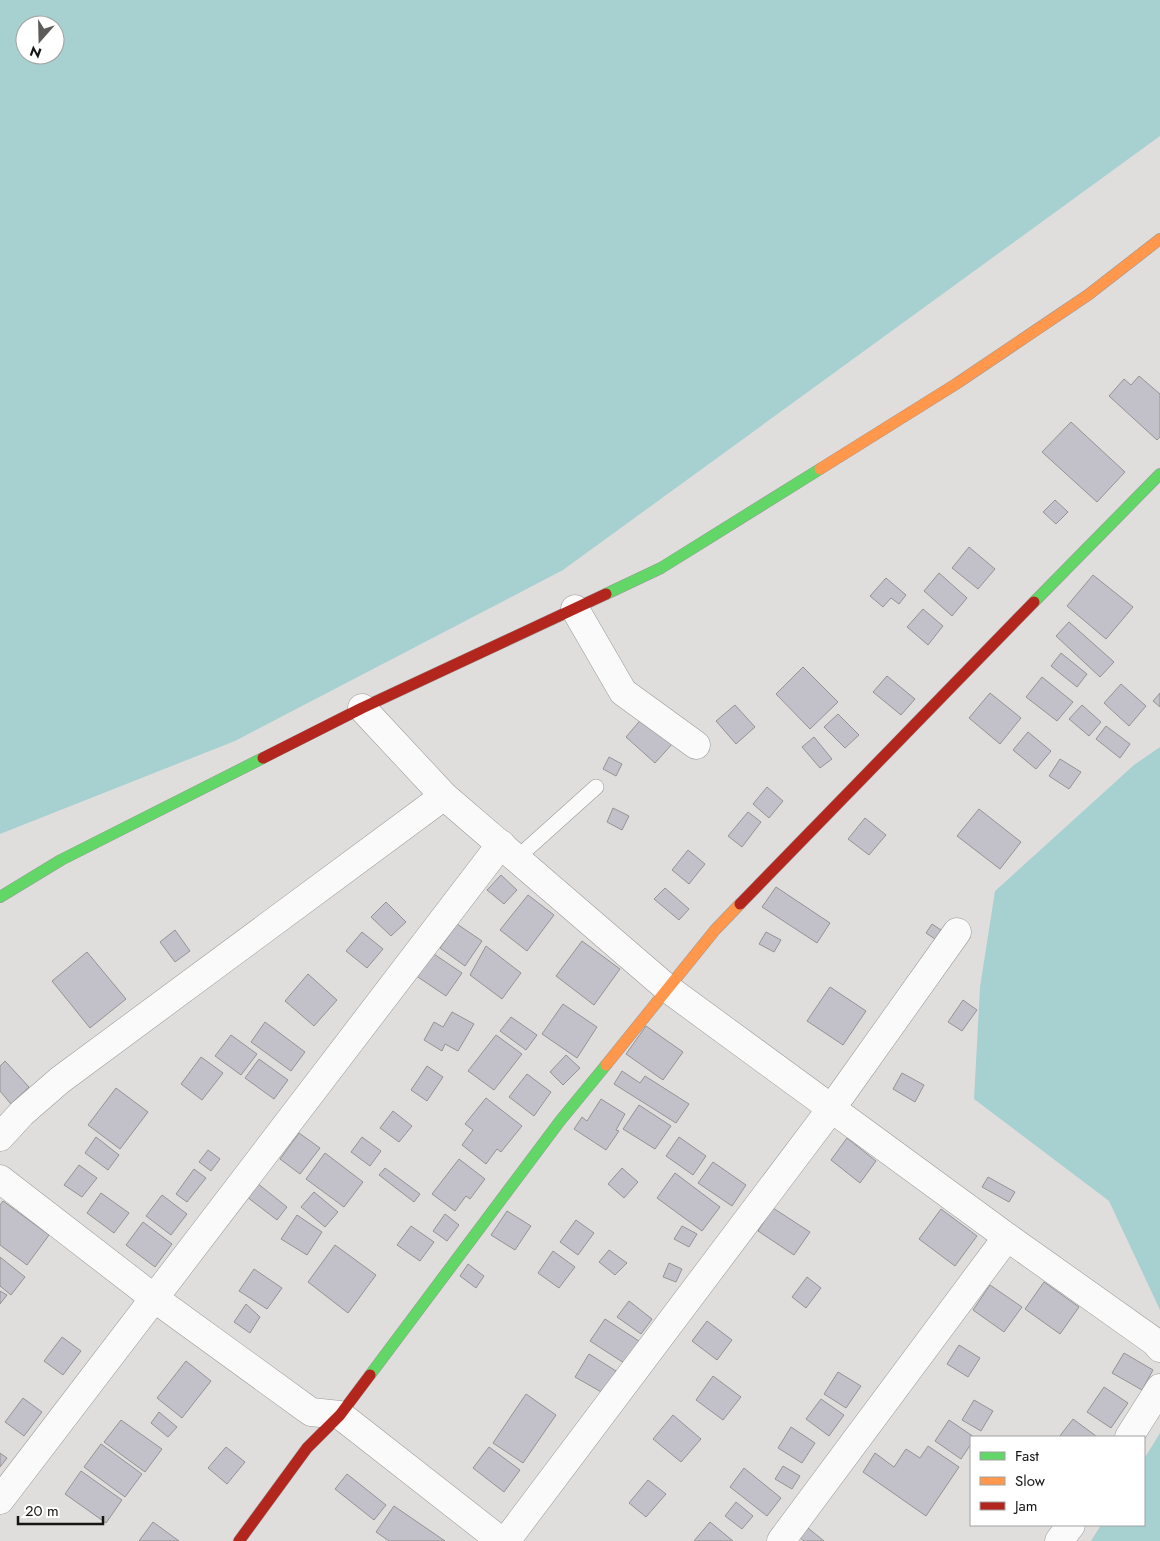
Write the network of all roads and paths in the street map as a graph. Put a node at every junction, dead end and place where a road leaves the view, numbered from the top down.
1 (1160, 239) edge
2 (1160, 474) edge
3 (575, 609) junction
4 (362, 708) junction
5 (696, 745) dead end
6 (596, 787) dead end
7 (444, 796) junction
8 (509, 851) junction
9 (0, 897) edge
10 (957, 932) dead end
11 (668, 988) junction
12 (831, 1109) junction
13 (0, 1137) edge
14 (0, 1179) edge
15 (1007, 1237) junction
16 (154, 1298) junction
17 (1160, 1348) edge
18 (1160, 1388) edge
19 (340, 1415) junction
20 (1130, 1436) edge
21 (0, 1500) edge
22 (1070, 1526) edge
23 (239, 1541) edge
24 (501, 1541) edge
25 (506, 1541) edge
26 (780, 1541) edge
27 (1058, 1541) edge

1 - 3 street
2 - 11 street
3 - 4 street
3 - 5 street
4 - 7 street
4 - 9 street
6 - 8 lane
7 - 8 street
7 - 13 street
8 - 11 street
8 - 16 street
10 - 12 street
11 - 12 street
11 - 19 street
12 - 15 street
12 - 25 street
14 - 16 street
15 - 17 street
15 - 26 street
16 - 19 street
16 - 21 street
18 - 20 street
19 - 23 street
19 - 24 street
22 - 27 street

